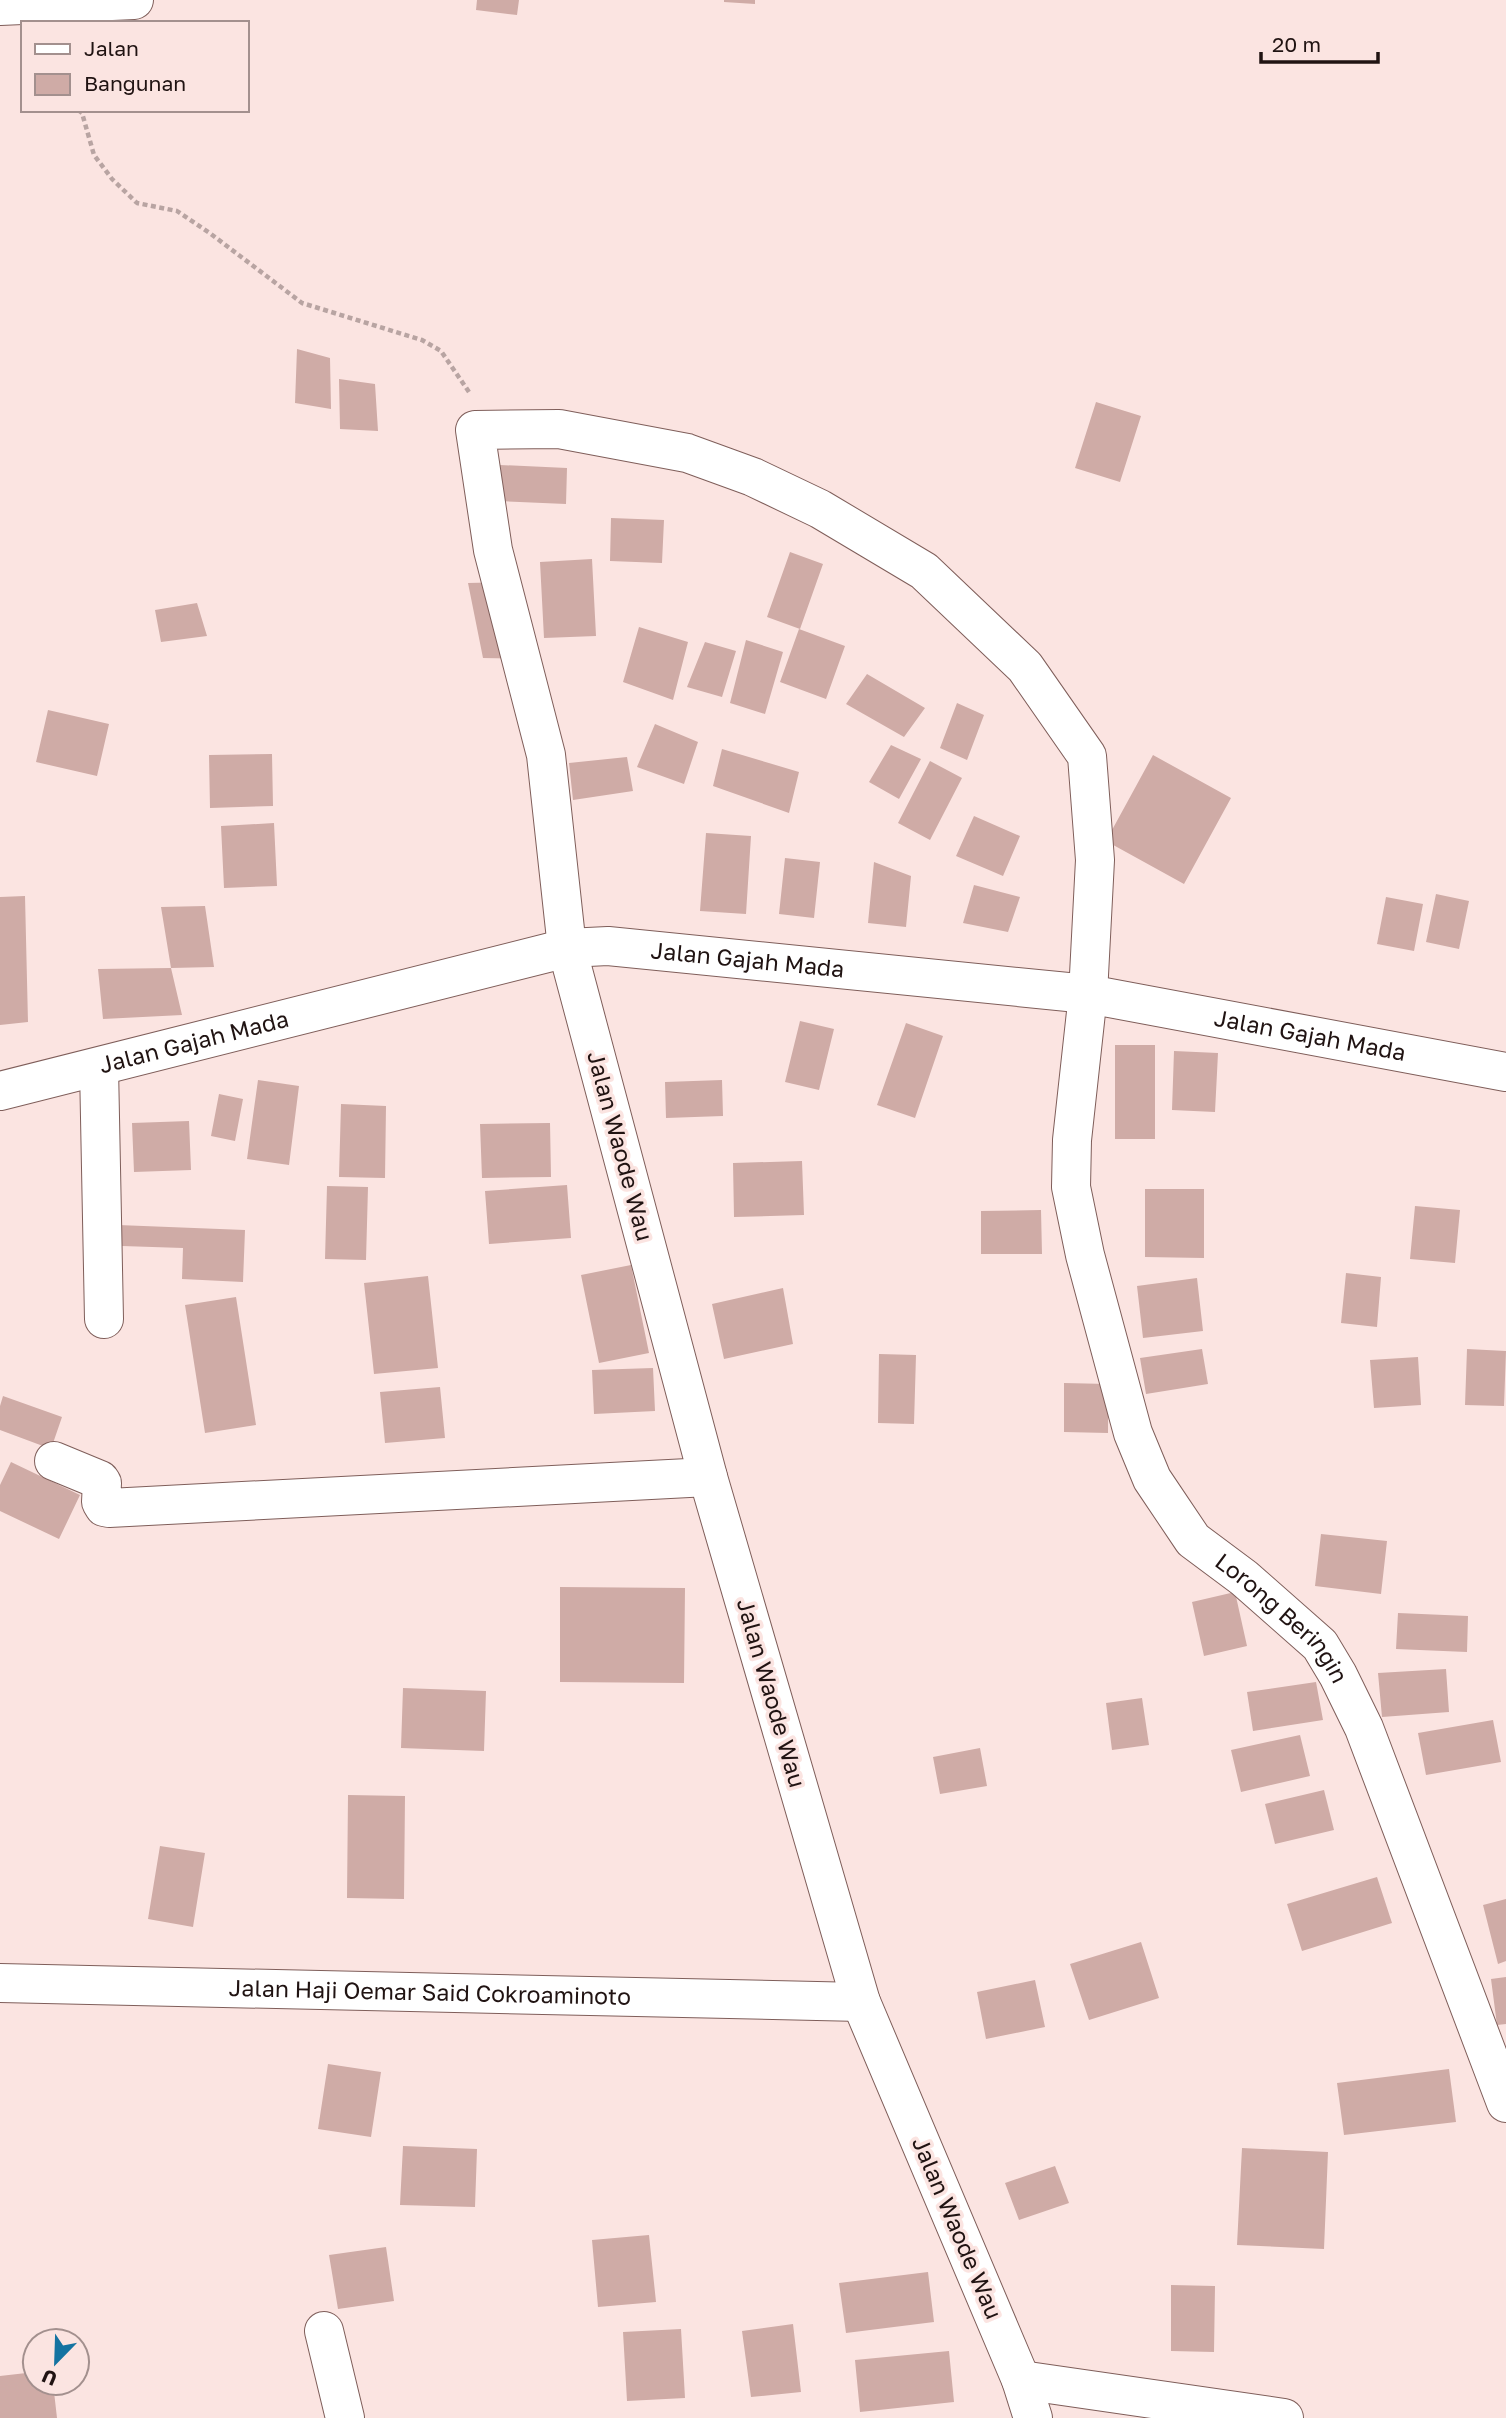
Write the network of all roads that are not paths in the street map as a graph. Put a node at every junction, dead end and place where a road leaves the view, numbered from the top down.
1 (134, 0) edge
2 (69, 2) edge
3 (0, 6) edge
4 (475, 430) joint
5 (568, 948) junction
6 (1088, 994) junction
7 (99, 1067) junction
8 (1506, 1072) edge
9 (0, 1091) edge
10 (104, 1319) dead end
11 (54, 1461) dead end
12 (708, 1477) junction
13 (0, 1983) edge
14 (862, 2002) junction
15 (1506, 2103) edge
16 (324, 2330) dead end
17 (1021, 2380) junction
18 (345, 2418) edge
19 (1033, 2418) edge
20 (1284, 2418) edge

1 - 2 main road
2 - 3 main road
4 - 5 main road, Jalan Waode Wau
4 - 6 main road, Lorong Beringin
5 - 6 main road, Jalan Gajah Mada
5 - 7 main road, Jalan Gajah Mada
5 - 12 main road, Jalan Waode Wau
6 - 8 main road, Jalan Gajah Mada
6 - 15 main road, Lorong Beringin
7 - 9 main road, Jalan Gajah Mada
7 - 10 main road
11 - 12 main road
12 - 14 main road, Jalan Waode Wau
13 - 14 main road, Jalan Haji Oemar Said Cokroaminoto
14 - 17 main road, Jalan Waode Wau
16 - 18 main road
17 - 19 main road, Jalan Waode Wau
17 - 20 main road

